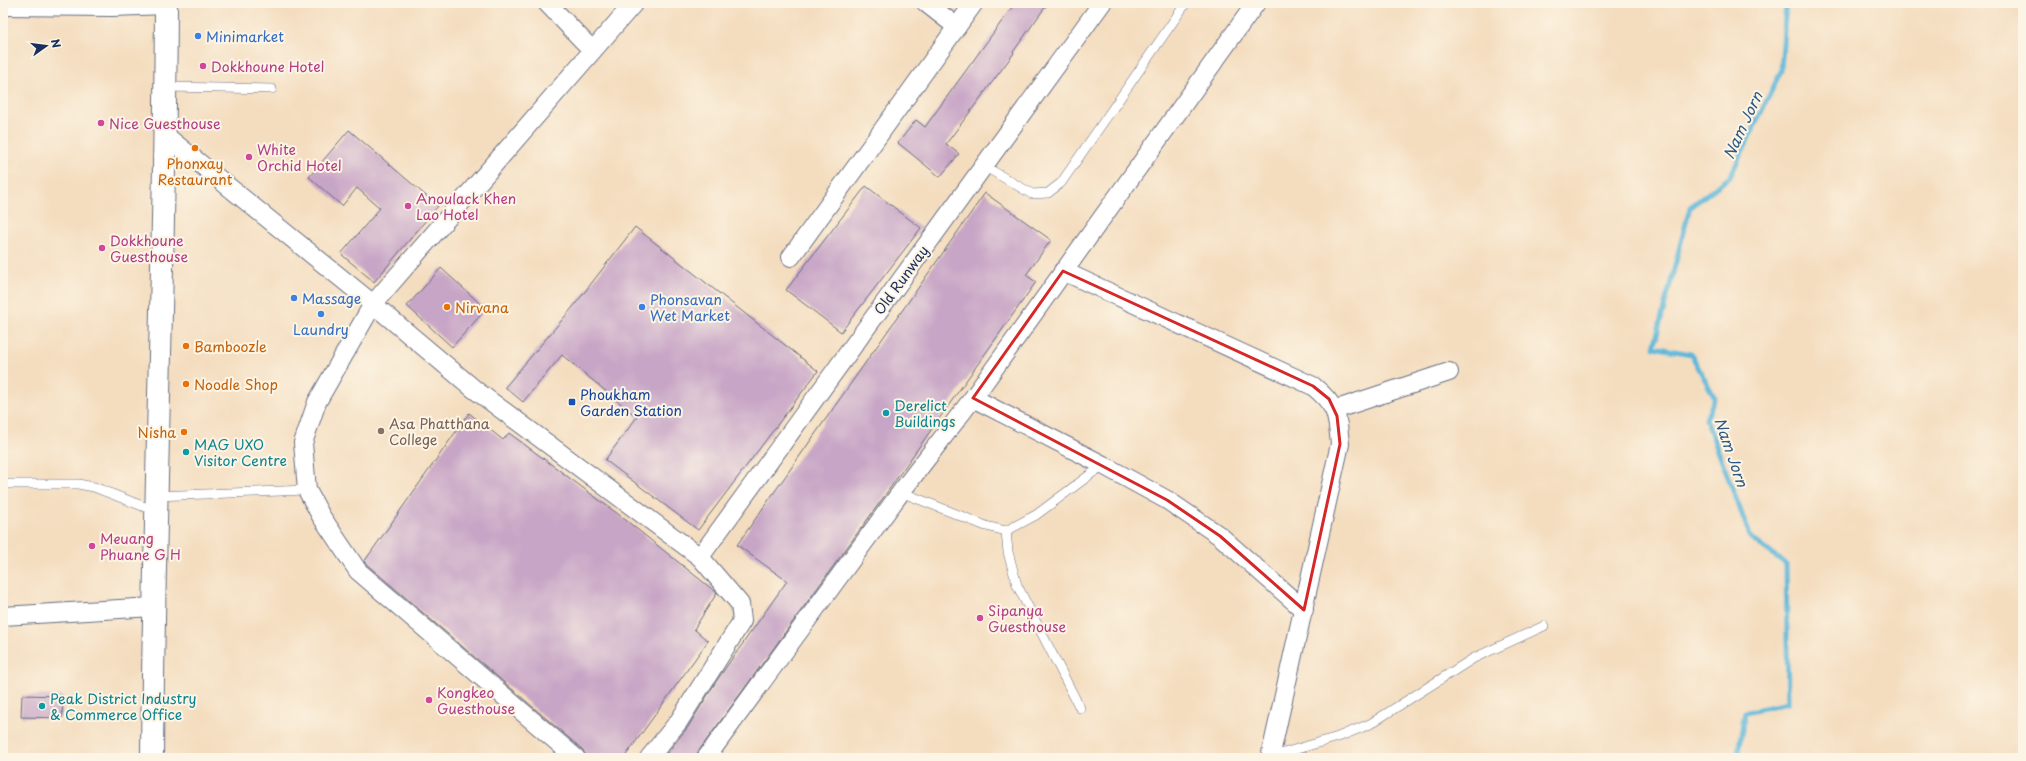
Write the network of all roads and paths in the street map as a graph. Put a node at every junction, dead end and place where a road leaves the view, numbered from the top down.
1 (547, 3) edge
2 (634, 3) edge
3 (926, 3) edge
4 (974, 3) edge
5 (1102, 3) edge
6 (1186, 3) edge
7 (1256, 3) edge
8 (166, 4) edge
9 (3, 6) edge
10 (958, 27) junction
11 (592, 50) junction
12 (166, 87) junction
13 (272, 89) dead end
14 (166, 136) junction
15 (984, 166) junction
16 (791, 257) dead end
17 (1063, 271) junction
18 (373, 304) junction
19 (1449, 372) dead end
20 (973, 398) junction
21 (1334, 410) junction
22 (1103, 465) junction
23 (5, 484) dead end
24 (307, 490) junction
25 (900, 492) junction
26 (155, 504) junction
27 (1006, 531) junction
28 (700, 557) junction
29 (153, 607) junction
30 (1304, 610) junction
31 (3, 616) edge
32 (1544, 626) dead end
33 (1080, 708) dead end
34 (152, 758) edge
35 (576, 758) edge
36 (649, 758) edge
37 (706, 758) edge
38 (1270, 758) edge

1 - 11 street
2 - 11 street
3 - 10 street
4 - 10 street
5 - 15 street, Old Runway
6 - 15 lane
7 - 17 street
8 - 9 street
8 - 12 highway
10 - 16 street
11 - 18 street
12 - 13 lane
12 - 14 highway
14 - 18 street
14 - 26 highway
15 - 28 street, Old Runway
17 - 20 street
17 - 21 street
18 - 24 street
18 - 28 street
19 - 21 street
20 - 22 street
20 - 25 street
21 - 30 street
22 - 27 lane
22 - 30 street
23 - 26 lane
24 - 26 lane
24 - 35 street
25 - 27 lane
25 - 37 street
26 - 29 highway
27 - 33 lane
28 - 36 street
29 - 31 street
29 - 34 highway
30 - 38 street
32 - 38 lane

